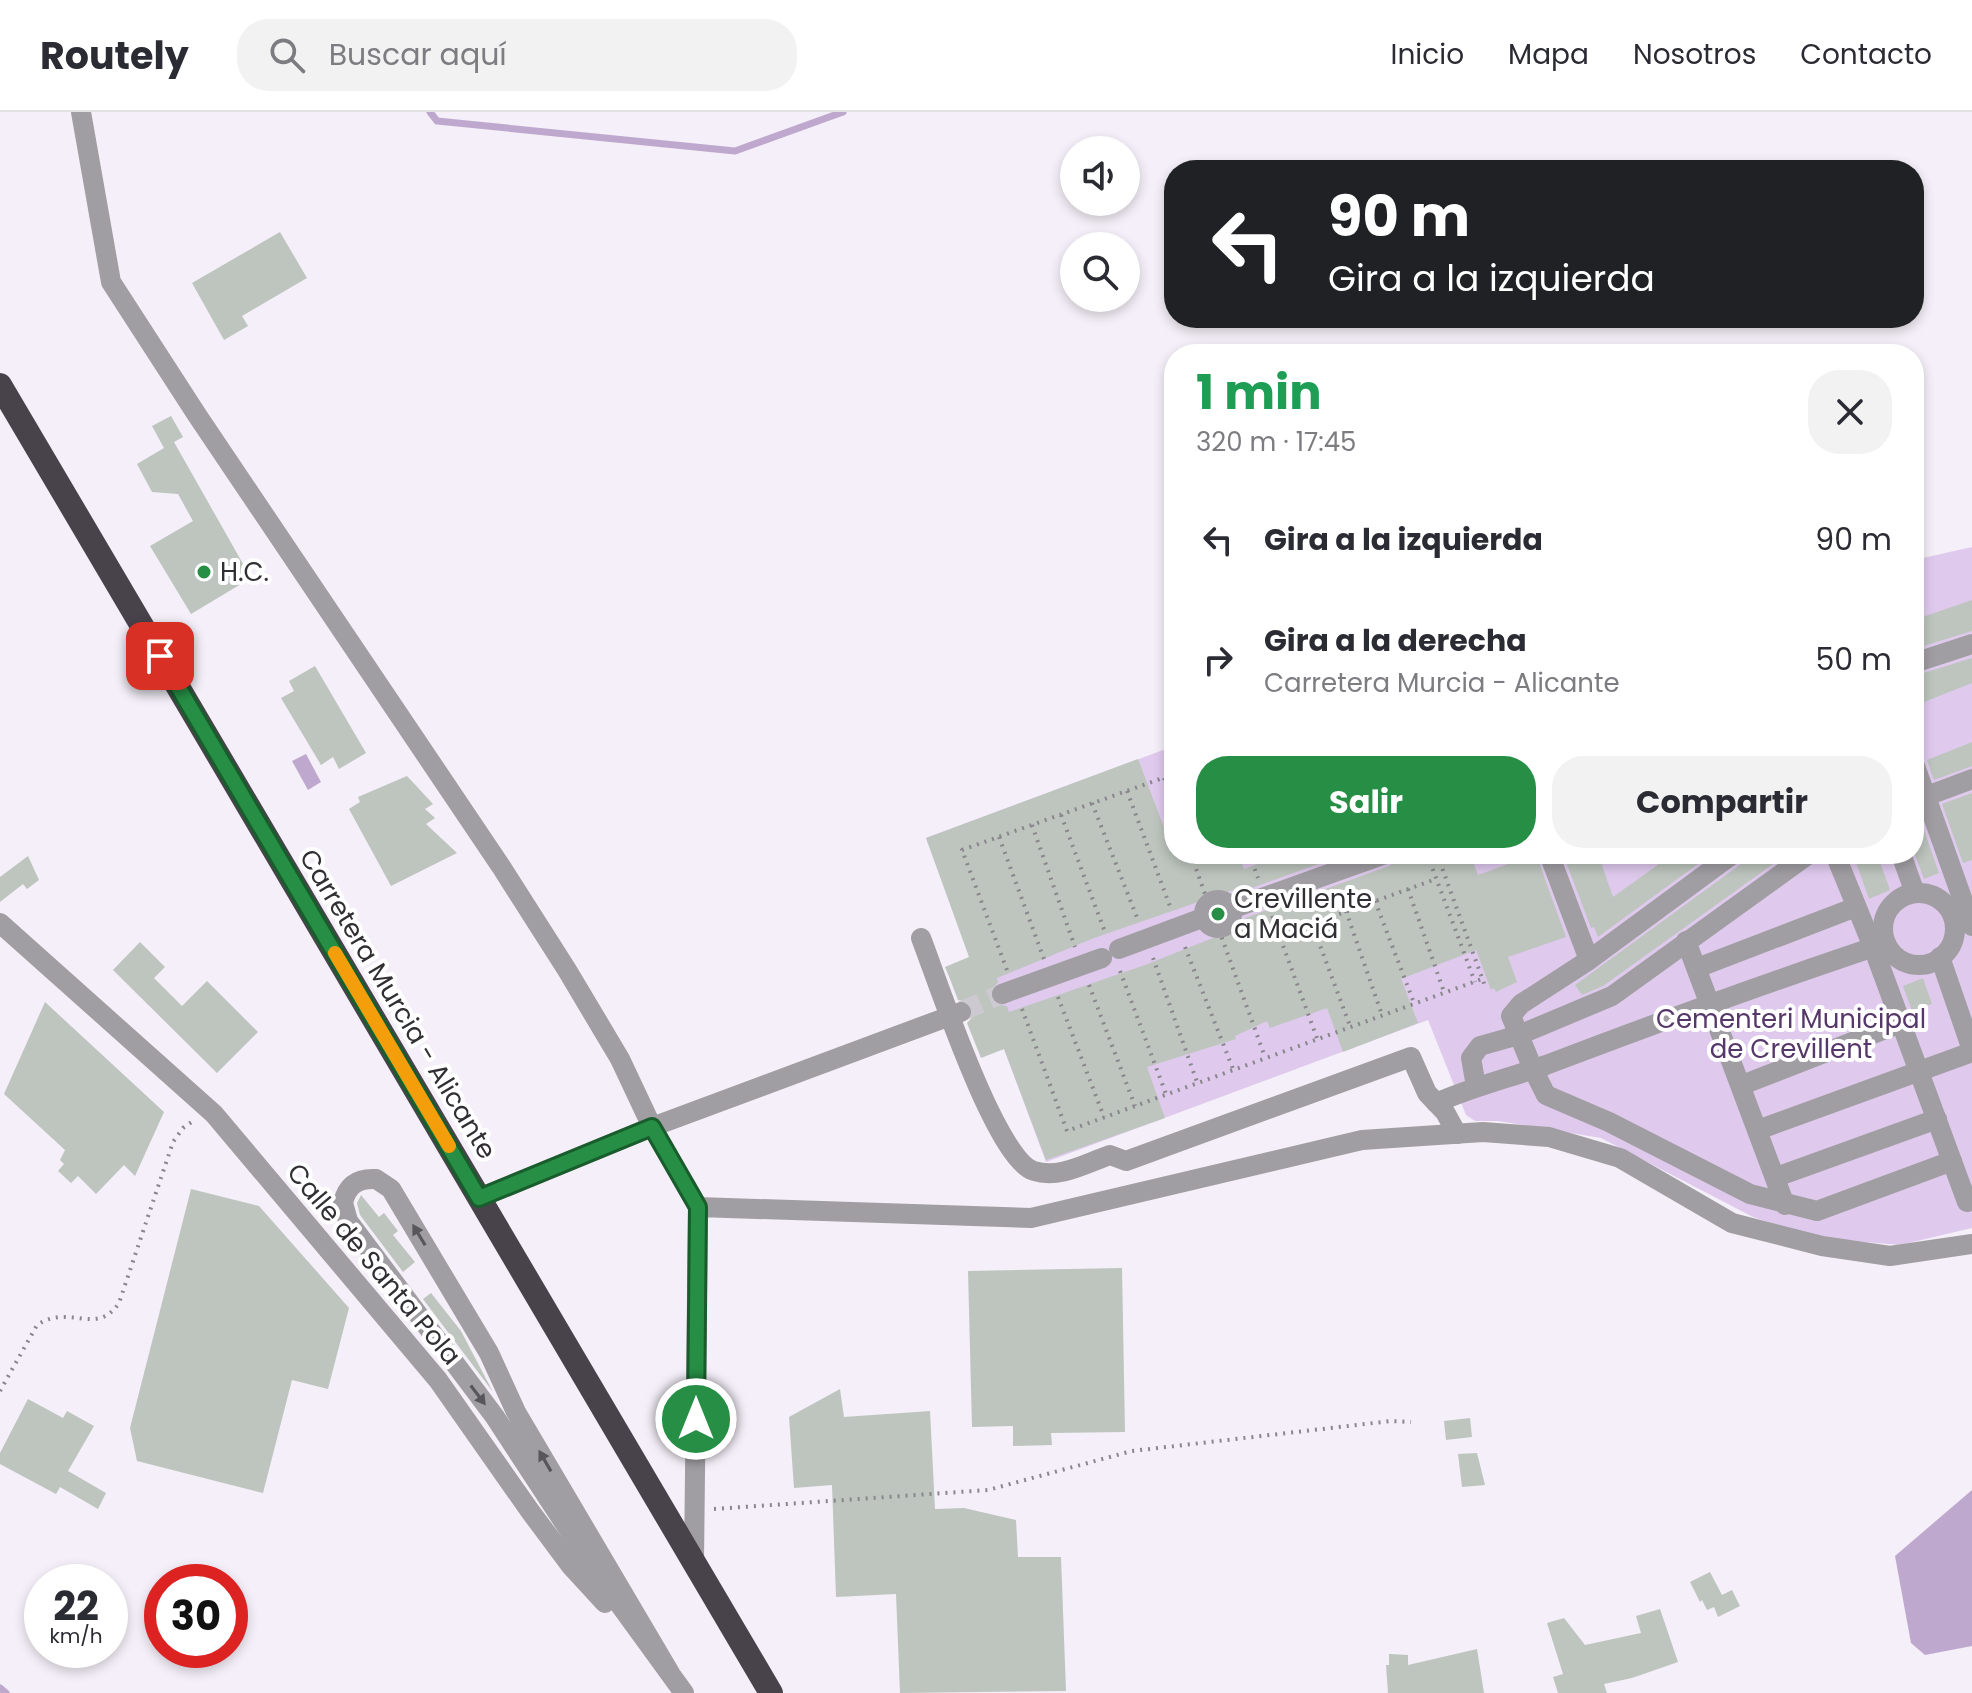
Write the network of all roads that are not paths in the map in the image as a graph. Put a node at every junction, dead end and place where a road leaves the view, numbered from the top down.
1 (81, 112) edge
2 (0, 385) edge
3 (1972, 644) edge
4 (1924, 660) edge
5 (1972, 779) edge
6 (1924, 797) edge
7 (1924, 810) edge
8 (1357, 864) edge
9 (1553, 864) edge
10 (1719, 864) edge
11 (1795, 864) edge
12 (1839, 864) edge
13 (1905, 864) edge
14 (1915, 893) junction
15 (1856, 907) junction
16 (1957, 907) junction
17 (0, 923) edge
18 (1972, 926) edge
19 (921, 938) dead end
20 (1686, 941) junction
21 (1880, 945) junction
22 (1940, 957) junction
23 (1589, 960) junction
24 (1697, 968) junction
25 (1002, 994) tunnel mouth
26 (1711, 1003) junction
27 (957, 1014) junction
28 (1901, 1023) junction
29 (1519, 1035) junction
30 (1972, 1051) edge
31 (1533, 1069) junction
32 (1919, 1071) junction
33 (1742, 1085) junction
34 (1476, 1086) junction
35 (1436, 1103) junction
36 (1937, 1119) junction
37 (652, 1127) junction
38 (1758, 1130) junction
39 (1457, 1134) junction
40 (1952, 1161) junction
41 (1776, 1177) junction
42 (479, 1198) junction
43 (1967, 1202) dead end
44 (1785, 1205) junction
45 (698, 1207) junction
46 (1972, 1244) edge
47 (694, 1561) junction
48 (670, 1673) junction
49 (684, 1693) edge
50 (771, 1693) edge

1 - 37 street
2 - 42 highway, Carretera Murcia - Alicante
3 - 4 street
5 - 6 street
7 - 16 street
8 - 25 street
9 - 23 street
10 - 23 street
11 - 20 street
12 - 15 street
13 - 14 street
14 - 16 street
14 - 21 street
15 - 21 street
15 - 24 street
16 - 18 street
16 - 22 street
17 - 48 street, Calle de Santa Pola
19 - 27 street
20 - 24 street
20 - 29 street
21 - 22 street
21 - 26 street
21 - 28 street
22 - 30 street
23 - 29 street
24 - 26 street
26 - 31 street
26 - 33 street
27 - 35 street
27 - 37 street
28 - 32 street
28 - 33 street
29 - 31 street
29 - 34 street
30 - 32 street
31 - 34 street
31 - 44 street
32 - 36 street
32 - 38 street
33 - 38 street
34 - 35 street
35 - 39 street
36 - 40 street
36 - 41 street
37 - 42 street
37 - 45 street
38 - 41 street
39 - 45 street
39 - 46 street
40 - 43 street
40 - 44 street
41 - 44 street
42 - 47 highway, Carretera Murcia - Alicante
45 - 47 street
47 - 50 highway, Carretera Murcia - Alicante
48 -> 48 street
48 - 49 street

